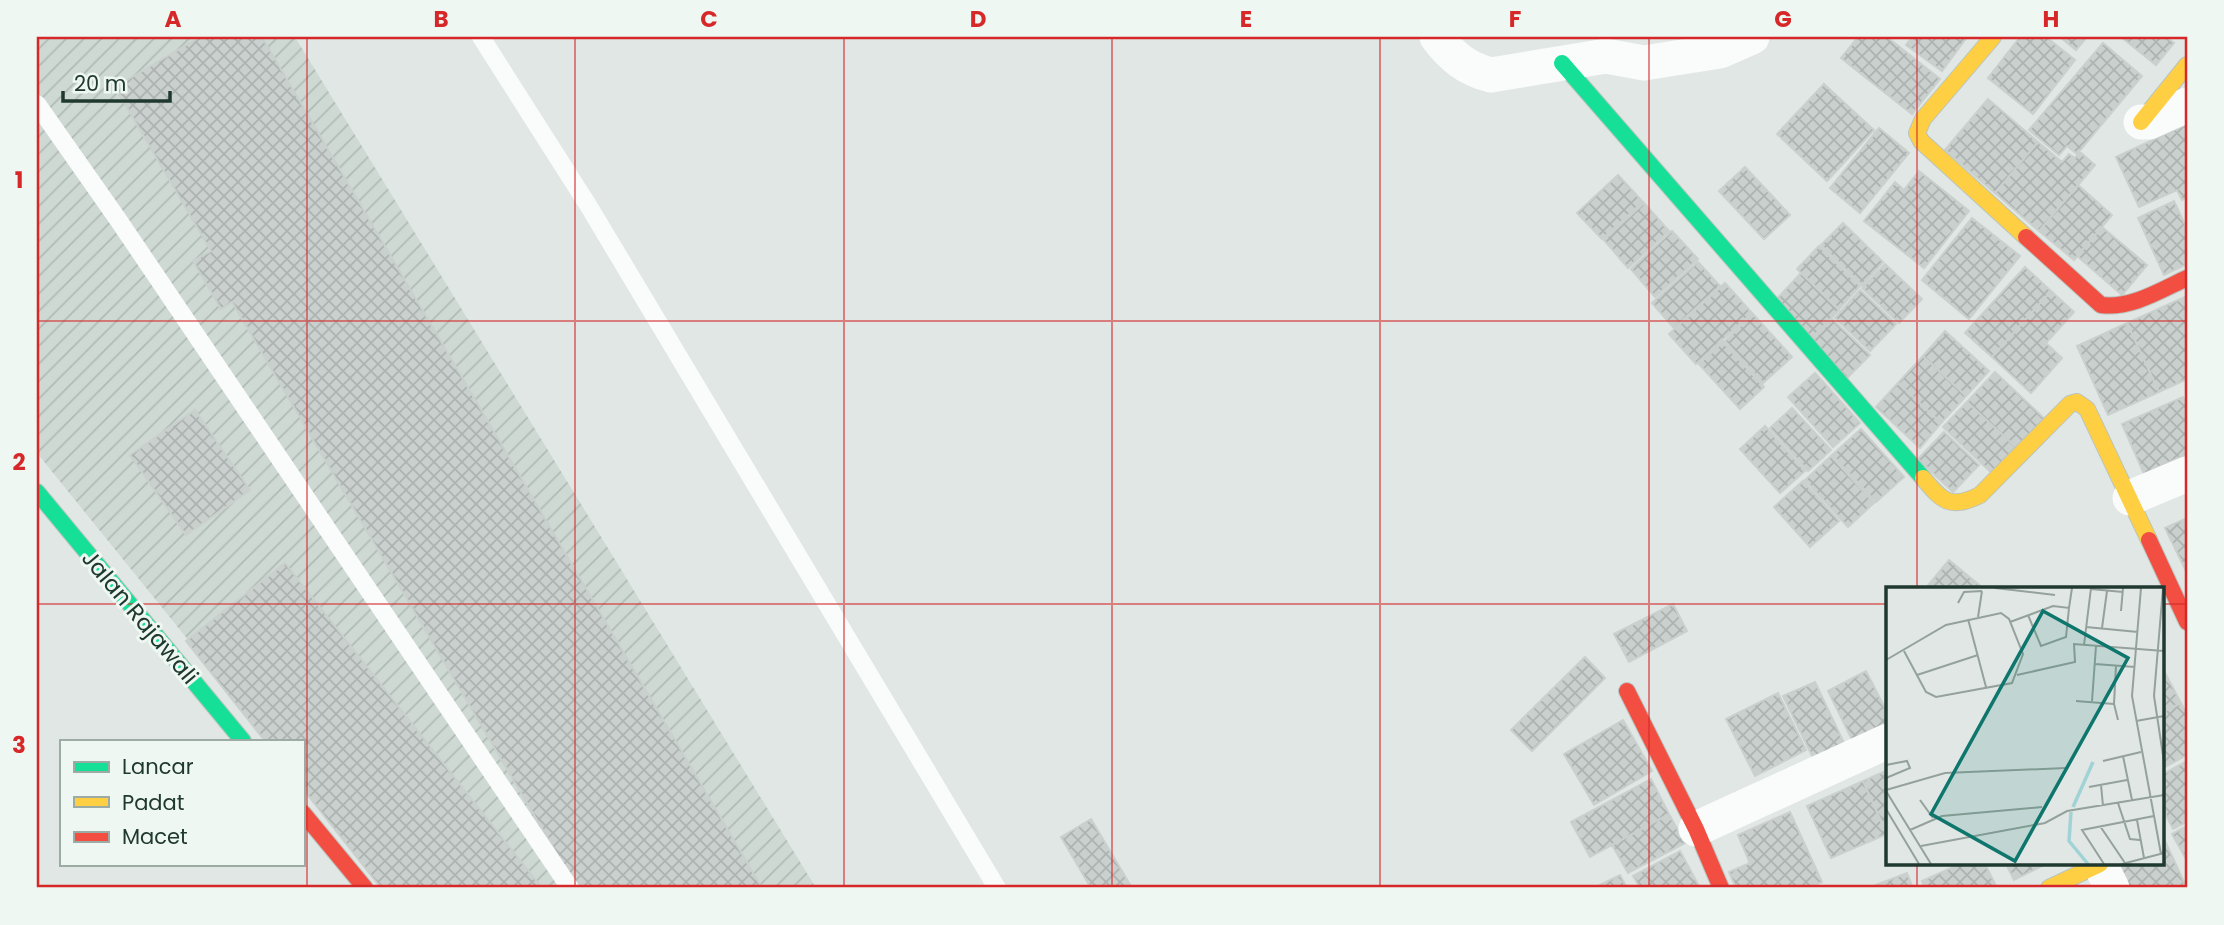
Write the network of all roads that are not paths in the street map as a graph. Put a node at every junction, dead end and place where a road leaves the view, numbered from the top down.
1 (481, 37) edge
2 (1437, 37) edge
3 (1752, 37) edge
4 (1993, 37) edge
5 (1562, 63) junction
6 (2187, 65) edge
7 (37, 104) edge
8 (2187, 105) edge
9 (2141, 122) joint
10 (2187, 278) edge
11 (2187, 474) edge
12 (37, 492) edge
13 (2130, 498) junction
14 (2175, 608) edge
15 (1626, 691) dead end
16 (242, 740) edge
17 (1886, 742) edge
18 (304, 814) edge
19 (1696, 829) junction
20 (2096, 866) edge
21 (2101, 866) edge
22 (365, 888) edge
23 (570, 888) edge
24 (998, 888) edge
25 (1721, 888) edge
26 (2049, 888) edge
27 (2112, 888) edge

1 - 24 lane
2 - 5 street
3 - 5 street
4 - 10 street
5 - 13 street
6 - 9 street
7 - 23 lane
8 - 9 street
11 - 13 street
12 - 16 street, Jalan Rajawali
13 - 14 street
15 - 19 street
17 - 19 street
18 - 22 street
19 - 25 street
20 - 26 street
21 - 27 street

